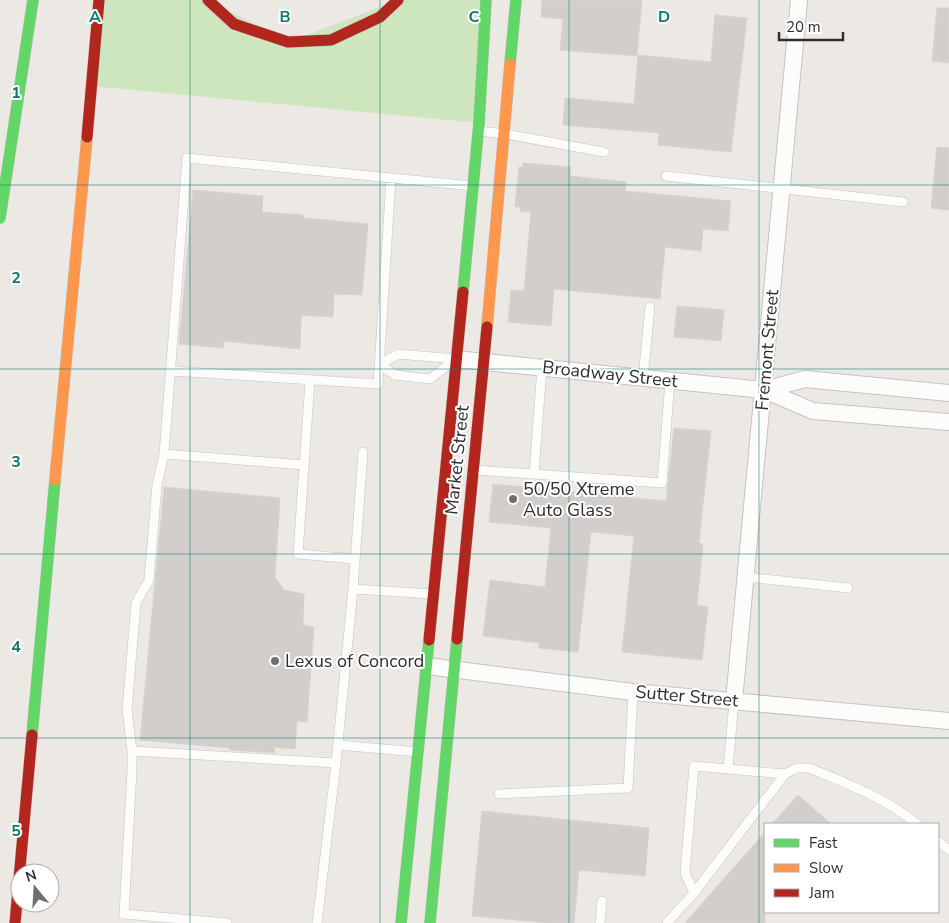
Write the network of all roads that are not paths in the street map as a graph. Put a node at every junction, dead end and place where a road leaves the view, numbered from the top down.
1 (33, 0) edge
2 (99, 0) edge
3 (208, 0) edge
4 (398, 0) edge
5 (486, 0) edge
6 (516, 0) edge
7 (799, 0) edge
8 (478, 131) junction
9 (505, 134) junction
10 (0, 137) edge
11 (604, 152) dead end
12 (666, 176) dead end
13 (391, 178) junction
14 (473, 186) junction
15 (782, 190) junction
16 (903, 202) dead end
17 (1, 204) junction
18 (0, 218) edge
19 (650, 307) dead end
20 (456, 359) junction
21 (484, 361) junction
22 (380, 364) junction
23 (542, 367) junction
24 (170, 371) junction
25 (643, 378) junction
26 (310, 380) junction
27 (670, 380) junction
28 (764, 390) junction
29 (949, 393) edge
30 (949, 422) edge
31 (363, 452) dead end
32 (164, 454) junction
33 (304, 465) junction
34 (474, 470) junction
35 (534, 474) junction
36 (355, 560) junction
37 (746, 577) junction
38 (848, 588) dead end
39 (353, 589) junction
40 (433, 594) junction
41 (426, 666) junction
42 (454, 669) junction
43 (633, 692) junction
44 (734, 701) junction
45 (949, 721) edge
46 (338, 745) junction
47 (132, 751) junction
48 (418, 752) junction
49 (336, 763) junction
50 (728, 769) junction
51 (785, 774) junction
52 (500, 794) dead end
53 (916, 823) edge
54 (939, 842) edge
55 (949, 850) edge
56 (694, 892) junction
57 (602, 900) dead end
58 (14, 923) edge
59 (226, 923) edge
60 (317, 923) edge
61 (402, 923) edge
62 (430, 923) edge
63 (600, 923) edge
64 (667, 923) edge

1 - 17 main road
2 - 58 main road
3 - 4 main road
5 - 8 main road, Market Street
6 - 9 main road, Market Street
7 - 15 street, Fremont Street
8 - 9 lane
8 - 14 main road, Market Street
9 - 11 lane
9 - 21 main road, Market Street
10 - 17 main road
12 - 15 lane
13 - 14 lane
13 - 22 lane
13 - 24 lane
14 - 20 main road, Market Street
15 - 16 lane
15 - 28 street, Fremont Street
17 - 18 main road
19 - 25 lane
20 - 21 street, Broadway Street
20 - 22 lane
20 - 22 lane
20 - 40 main road, Market Street
21 - 23 street, Broadway Street
21 - 34 main road, Market Street
22 - 26 lane
23 - 25 street, Broadway Street
23 - 35 lane
24 - 26 lane
24 - 32 lane
25 - 27 street, Broadway Street
26 - 33 lane
27 - 28 street, Broadway Street
27 - 35 lane
28 - 29 street, Broadway Street
28 - 30 street, Broadway Street
28 - 37 street, Fremont Street
31 - 36 lane
32 - 33 lane
32 - 47 lane
33 - 36 lane
34 - 35 lane
34 - 42 main road, Market Street
36 - 39 lane
37 - 38 lane
37 - 44 street, Fremont Street
39 - 40 lane
39 - 46 lane
40 - 41 main road, Market Street
41 - 42 street, Sutter Street
41 - 48 main road, Market Street
42 - 43 street, Sutter Street
42 - 62 main road, Market Street
43 - 44 street, Sutter Street
43 - 52 lane
44 - 45 street, Sutter Street
44 - 50 lane
46 - 48 lane
46 - 49 lane
47 - 49 lane
47 - 59 lane
48 - 61 main road, Market Street
49 - 60 lane
50 - 51 lane
50 - 56 lane
51 - 53 lane
51 - 56 lane
54 - 55 lane
56 - 64 lane
57 - 63 lane

